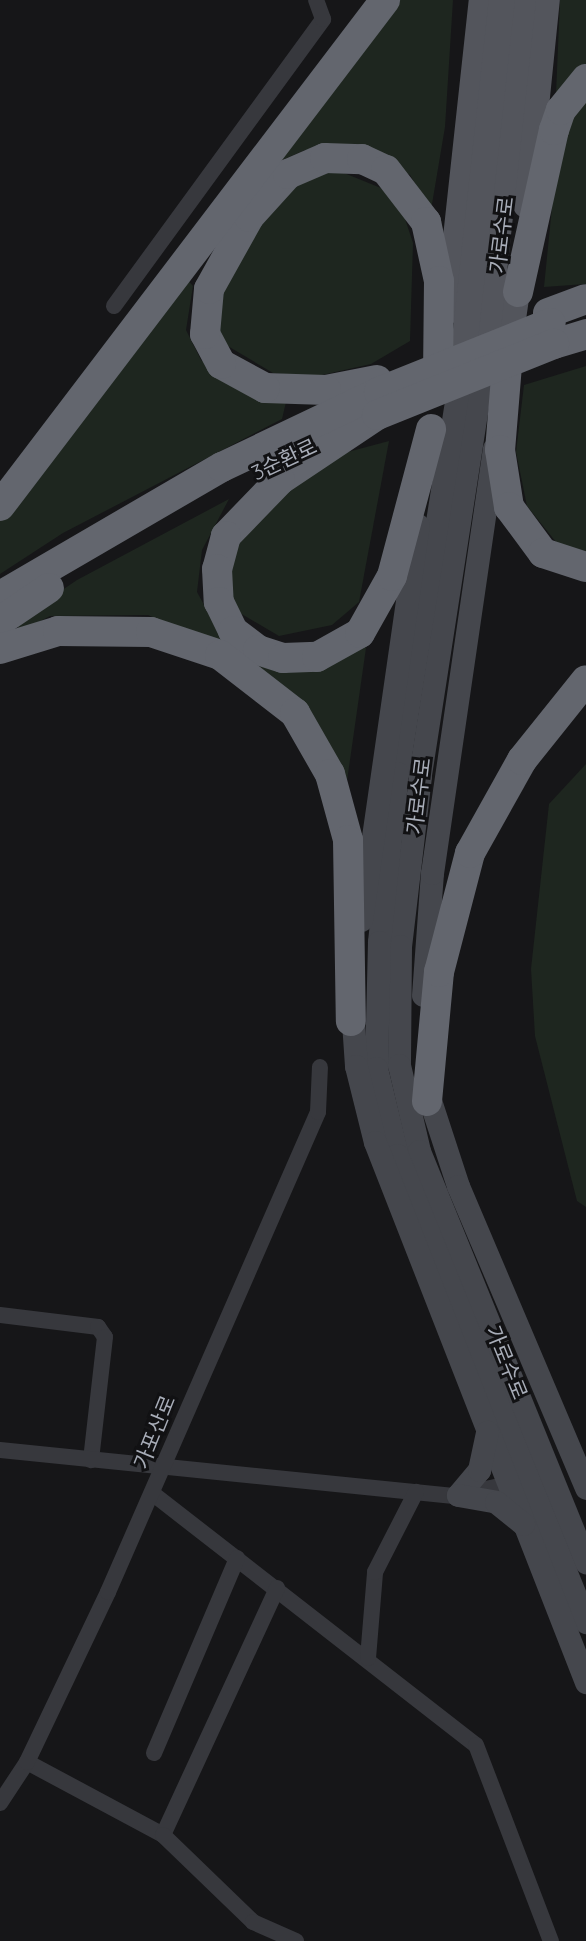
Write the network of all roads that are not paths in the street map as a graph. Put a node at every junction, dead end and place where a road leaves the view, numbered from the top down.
1 (316, 0) edge
2 (384, 0) edge
3 (482, 0) edge
4 (502, 0) edge
5 (523, 0) edge
6 (547, 0) edge
7 (586, 79) edge
8 (518, 292) junction
9 (586, 299) edge
10 (114, 306) dead end
11 (586, 311) edge
12 (586, 334) edge
13 (552, 335) junction
14 (586, 355) edge
15 (473, 363) junction
16 (377, 395) junction
17 (431, 429) junction
18 (0, 506) edge
19 (586, 567) edge
20 (0, 596) edge
21 (0, 621) edge
22 (0, 649) edge
23 (586, 680) edge
24 (351, 1021) junction
25 (320, 1067) dead end
26 (427, 1101) junction
27 (433, 1186) junction
28 (479, 1234) junction
29 (450, 1290) junction
30 (0, 1315) edge
31 (487, 1425) junction
32 (0, 1450) edge
33 (91, 1460) junction
34 (575, 1460) junction
35 (164, 1465) junction
36 (550, 1470) junction
37 (519, 1482) junction
38 (586, 1488) edge
39 (416, 1492) junction
40 (152, 1493) junction
41 (458, 1495) junction
42 (527, 1529) junction
43 (237, 1558) junction
44 (586, 1562) edge
45 (276, 1588) junction
46 (586, 1622) edge
47 (368, 1658) junction
48 (586, 1682) edge
49 (154, 1753) dead end
50 (27, 1762) junction
51 (0, 1803) edge
52 (163, 1835) junction
53 (296, 1941) edge
54 (551, 1941) edge

1 - 10 street
2 - 18 highway
3 - 15 main road
4 - 15 main road, 가로수로
5 - 15 main road, 가로수로
6 - 8 main road, 가로수로
7 - 8 highway
8 - 15 main road, 가로수로
9 - 13 highway
11 - 13 highway
12 - 13 highway
13 - 14 highway
13 - 15 highway, bridge
13 - 15 highway, bridge
15 - 16 highway, bridge
15 - 16 highway
15 - 17 main road
15 - 19 highway
15 - 26 main road, 가로수로
15 - 27 main road, 가로수로
15 - 29 main road, 가로수로
16 - 17 highway
16 - 20 highway, 3순환로
16 - 21 highway, 3순환로
17 - 24 main road, 가로수로
22 - 24 highway
23 - 26 highway
24 - 31 main road, 가로수로
25 - 35 street, 가포산로
26 - 27 main road
26 - 28 main road, 가로수로
27 - 28 main road
27 - 36 main road, 가로수로
28 - 34 main road, 가로수로
29 - 31 main road, 가로수로
29 - 37 main road, 가로수로
30 - 33 street
31 - 37 main road, 가로수로
31 - 41 main road
32 - 33 street
33 - 35 street
34 - 36 street
34 - 38 main road, 가로수로
35 - 39 street
35 - 40 street, 가포산로
36 - 37 street
36 - 44 main road, 가로수로
37 - 41 street
37 - 42 main road, 가로수로
37 - 46 main road, 가로수로
39 - 41 street
39 - 47 street
40 - 43 street
40 - 50 street, 가포산로
41 - 42 main road
42 - 48 main road, 가로수로
43 - 45 street
43 - 49 street
45 - 47 street
45 - 52 street
47 - 54 street
50 - 51 street, 가포산로
50 - 52 street
52 - 53 street

